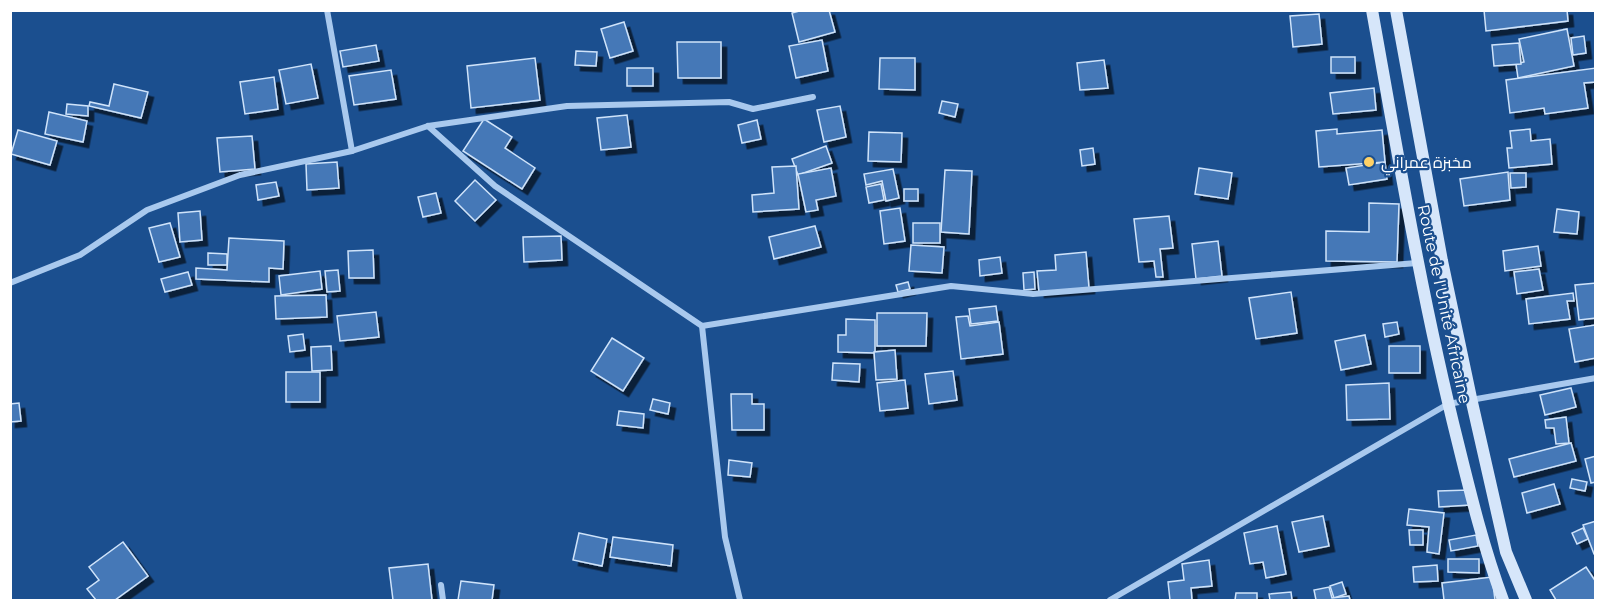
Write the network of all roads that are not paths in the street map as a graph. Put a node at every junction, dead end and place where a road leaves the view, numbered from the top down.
1 (327, 10) edge
2 (1372, 10) edge
3 (1396, 10) edge
4 (813, 97) dead end
5 (428, 126) junction
6 (352, 151) junction
7 (1417, 263) junction
8 (10, 283) edge
9 (702, 326) junction
10 (1596, 378) edge
11 (1472, 398) junction
12 (1448, 404) junction
13 (441, 585) dead end
14 (443, 600) edge
15 (740, 600) edge
16 (1110, 600) edge
17 (1503, 600) edge
18 (1526, 600) edge

1 - 6 street
2 - 7 main road, Route de l'Unité Africaine
3 - 11 main road, Route de l'Unité Africaine
4 - 5 street
5 - 6 street
5 - 9 street
6 - 8 street
7 - 9 street
7 - 12 main road, Route de l'Unité Africaine
9 - 15 street
10 - 11 street
11 - 12 street
11 - 18 main road, Route de l'Unité Africaine
12 - 16 street
12 - 17 main road, Route de l'Unité Africaine
13 - 14 street

